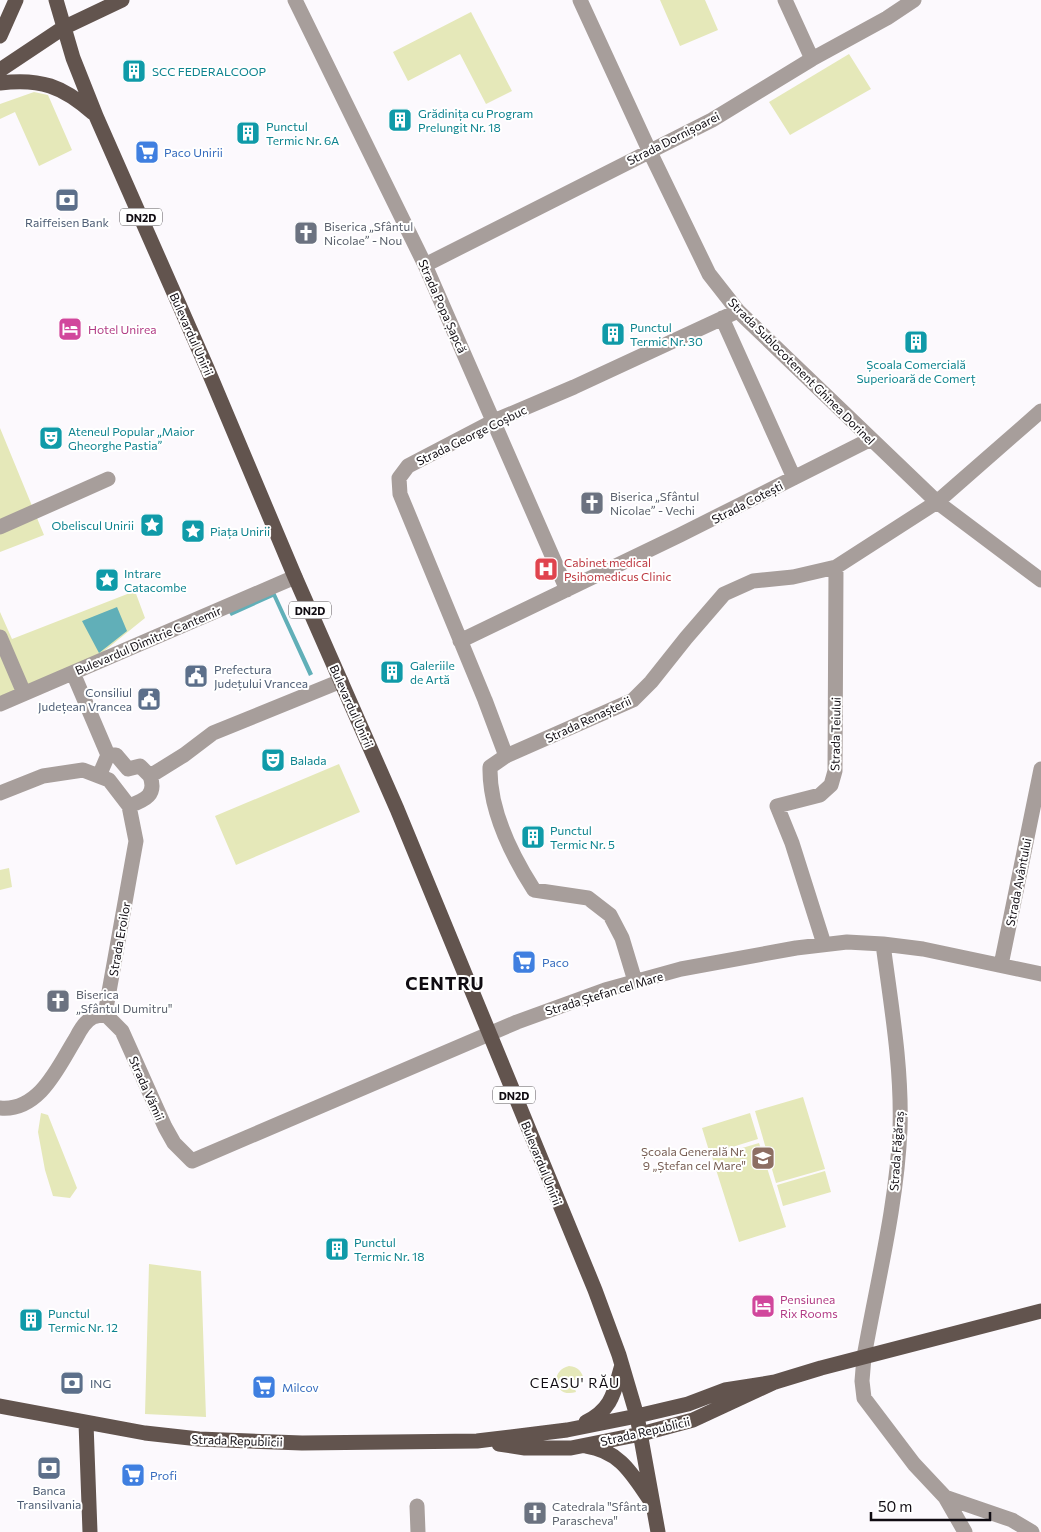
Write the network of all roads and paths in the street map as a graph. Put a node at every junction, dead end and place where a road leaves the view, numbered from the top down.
1 (16, 0) edge
2 (56, 0) edge
3 (122, 0) edge
4 (295, 0) edge
5 (580, 0) edge
6 (785, 0) edge
7 (914, 0) edge
8 (63, 28) junction
9 (0, 36) edge
10 (812, 59) junction
11 (0, 70) edge
12 (0, 83) edge
13 (96, 116) junction
14 (649, 150) junction
15 (426, 265) junction
16 (738, 311) junction
17 (722, 318) junction
18 (1041, 411) edge
19 (494, 421) junction
20 (871, 439) junction
21 (794, 478) junction
22 (108, 479) dead end
23 (937, 502) junction
24 (0, 527) edge
25 (836, 567) junction
26 (295, 576) junction
27 (1041, 580) edge
28 (567, 590) junction
29 (0, 638) edge
30 (460, 641) junction
31 (73, 673) junction
32 (341, 681) junction
33 (24, 693) junction
34 (0, 704) edge
35 (108, 755) junction
36 (506, 756) junction
37 (1041, 769) edge
38 (99, 776) junction
39 (150, 776) junction
40 (0, 793) edge
41 (129, 806) junction
42 (824, 944) junction
43 (883, 944) junction
44 (1001, 965) junction
45 (1041, 974) edge
46 (635, 981) junction
47 (105, 1014) junction
48 (488, 1033) junction
49 (0, 1108) edge
50 (192, 1161) joint
51 (1041, 1311) edge
52 (864, 1357) junction
53 (622, 1365) junction
54 (775, 1382) junction
55 (0, 1406) edge
56 (637, 1416) junction
57 (86, 1423) junction
58 (573, 1428) junction
59 (641, 1434) junction
60 (477, 1441) junction
61 (582, 1446) junction
62 (945, 1497) junction
63 (654, 1504) junction
64 (417, 1506) dead end
65 (90, 1532) edge
66 (418, 1532) edge
67 (658, 1532) edge
68 (965, 1532) edge
69 (1032, 1532) edge

1 - 9 main road
2 - 8 main road, Bulevardul Unirii
3 - 8 main road
4 - 15 street, Strada Popa Șapcă
5 - 14 street, Strada Sublocotenent Ghinea Dorinel
6 - 10 street
7 - 10 street, Strada Dornișoarei
8 - 11 main road
8 - 13 main road, Bulevardul Unirii
10 - 14 street, Strada Dornișoarei
12 - 13 main road
13 - 26 main road, Bulevardul Unirii / DN2D
14 - 15 street, Strada Dornișoarei
14 - 16 street, Strada Sublocotenent Ghinea Dorinel
15 - 19 street, Strada Popa Șapcă
16 - 17 street, Strada George Coșbuc
16 - 20 street, Strada Sublocotenent Ghinea Dorinel
17 - 19 street, Strada George Coșbuc
17 - 21 street
18 - 23 street
19 - 28 street, Strada Popa Șapcă
19 - 30 street, Strada George Coșbuc
20 - 21 street, Strada Cotești
20 - 23 street, Strada Sublocotenent Ghinea Dorinel
21 - 28 street, Strada Cotești
22 - 24 street
23 - 25 street, Strada Renașterii
23 - 27 street, Strada Sublocotenent Ghinea Dorinel
25 - 36 street, Strada Renașterii
25 - 42 street, Strada Teiului
26 - 31 street, Bulevardul Dimitrie Cantemir
26 - 32 main road, Bulevardul Unirii / DN2D
28 - 30 street, Strada Cotești
29 - 33 street
30 - 36 street, Strada George Coșbuc
31 - 33 street, Bulevardul Dimitrie Cantemir
31 - 35 street
32 - 39 street
32 - 48 main road, Bulevardul Unirii / DN2D
33 - 34 street, Bulevardul Dimitrie Cantemir
35 - 38 street
35 - 39 street
36 - 46 street, Strada Renașterii
37 - 44 street, Strada Avântului
38 - 40 street, Strada Eroilor
38 - 41 street, Strada Eroilor
39 - 41 street
41 - 47 street, Strada Eroilor
42 - 43 street, Strada Ștefan cel Mare
42 - 46 street, Strada Ștefan cel Mare
43 - 44 street, Strada Ștefan cel Mare
43 - 52 street, Strada Făgăraș
44 - 45 street, Strada Ștefan cel Mare
46 - 48 street, Strada Ștefan cel Mare
47 - 49 street
47 - 50 street, Strada Vămii
48 - 50 street, Strada Ștefan cel Mare
48 - 53 main road, Bulevardul Unirii / DN2D
51 - 52 main road, Strada Republicii
52 - 54 main road, Strada Republicii
52 - 62 street, Strada Făgăraș
53 - 56 main road, Bulevardul Unirii
53 - 58 main road
54 - 56 main road, Strada Republicii
54 - 59 main road, Strada Republicii
55 - 57 main road, Strada Republicii
56 - 58 main road, Strada Republicii
56 - 59 main road, Bulevardul Unirii
57 - 60 main road, Strada Republicii
57 - 65 main road
58 - 60 main road, Strada Republicii
59 - 61 main road, Strada Republicii
59 - 63 main road, Bulevardul Unirii
60 - 61 main road, Strada Republicii
61 - 63 main road
62 - 68 street
62 - 69 street
63 - 67 main road, Bulevardul Unirii
64 - 66 street

